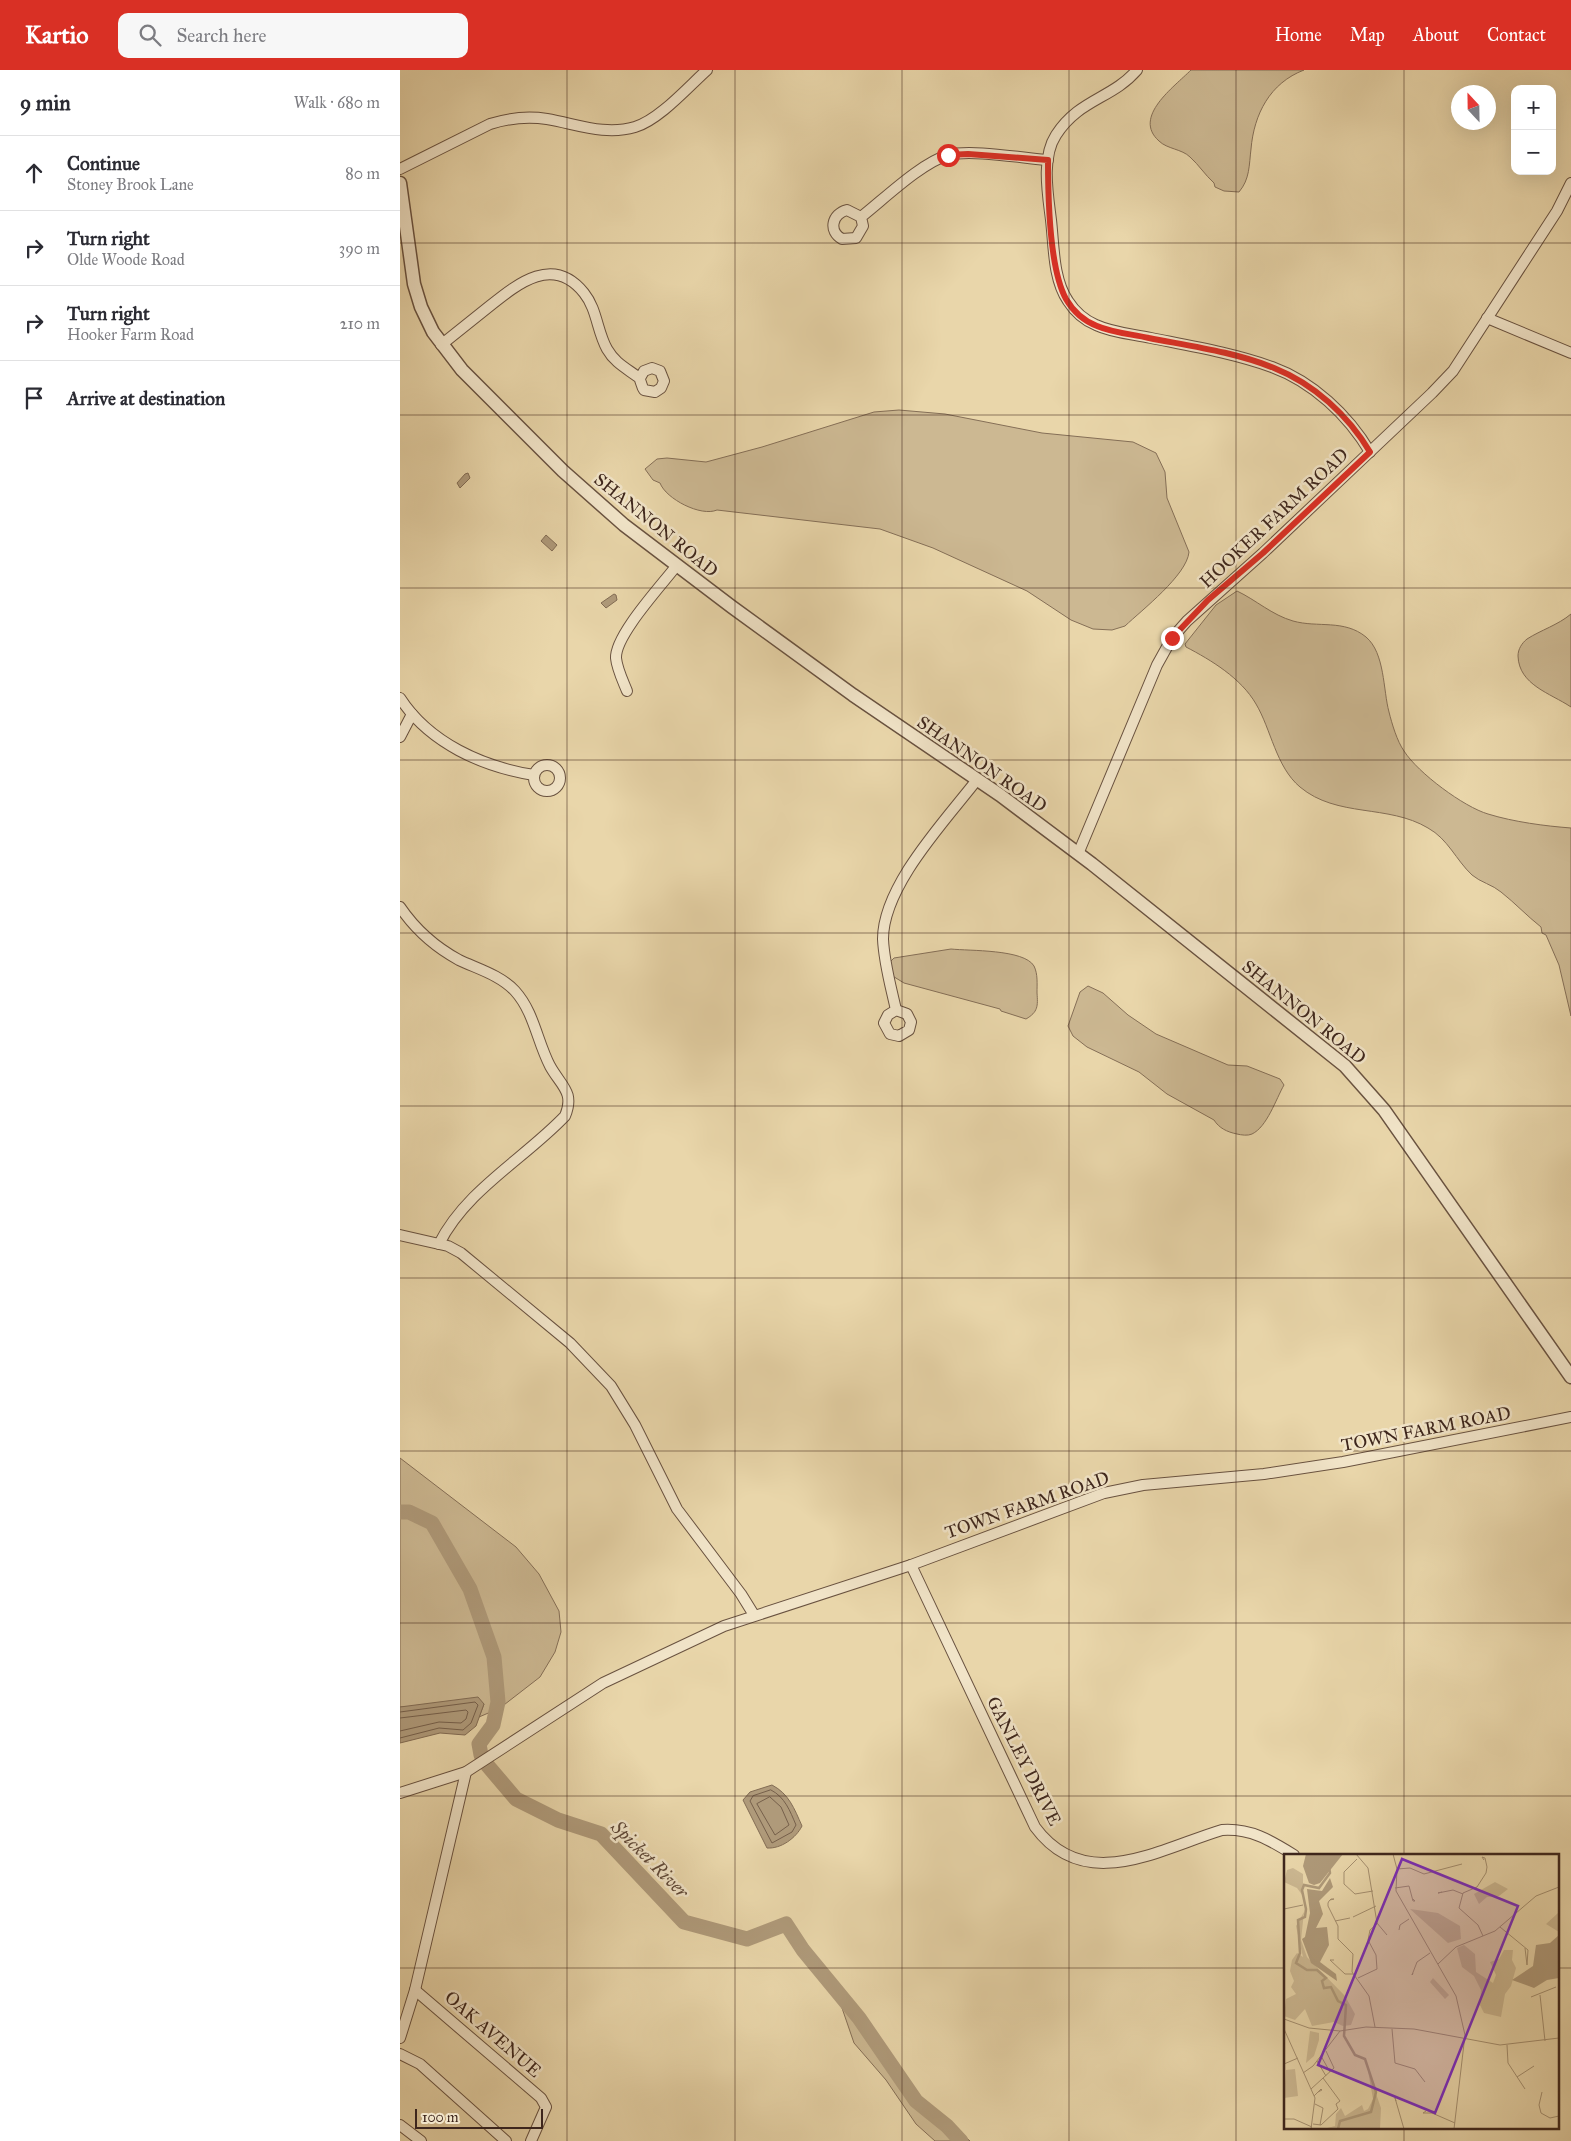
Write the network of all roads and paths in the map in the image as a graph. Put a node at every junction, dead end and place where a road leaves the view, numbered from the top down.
1 (707, 70) edge
2 (1137, 70) edge
3 (1048, 160) junction
4 (400, 169) edge
5 (400, 183) edge
6 (1571, 183) edge
7 (861, 217) dead end
8 (1487, 318) junction
9 (441, 345) junction
10 (1571, 354) edge
11 (640, 378) dead end
12 (1370, 452) junction
13 (676, 565) junction
14 (627, 691) dead end
15 (400, 698) edge
16 (412, 714) junction
17 (400, 737) edge
18 (534, 775) dead end
19 (976, 781) junction
20 (1078, 854) junction
21 (400, 907) edge
22 (896, 1010) dead end
23 (400, 1235) edge
24 (439, 1244) junction
25 (1571, 1377) edge
26 (1571, 1417) edge
27 (911, 1564) junction
28 (754, 1615) junction
29 (466, 1772) junction
30 (400, 1793) edge
31 (1292, 1854) edge
32 (415, 1990) junction
33 (400, 2038) edge
34 (400, 2054) edge
35 (400, 2125) edge
36 (421, 2141) edge
37 (506, 2141) edge
38 (531, 2141) edge

1 - 4 street
2 - 3 street
3 - 7 street
3 - 12 street
5 - 9 street, SHANNON ROAD
6 - 8 street, HOOKER FARM ROAD
8 - 10 street
8 - 12 street, HOOKER FARM ROAD
9 - 11 street
9 - 13 street, SHANNON ROAD
12 - 20 street, HOOKER FARM ROAD
13 - 14 street
13 - 19 street, SHANNON ROAD
15 - 16 street
16 - 17 street
16 - 18 street
19 - 20 street, SHANNON ROAD
19 - 22 street
20 - 25 street, SHANNON ROAD
21 - 24 street
23 - 24 street
24 - 28 street
26 - 27 street, TOWN FARM ROAD
27 - 28 street, TOWN FARM ROAD
27 - 31 street, GANLEY DRIVE
28 - 29 street, TOWN FARM ROAD
29 - 30 street, TOWN FARM ROAD
29 - 32 street
32 - 33 street
32 - 38 street, OAK AVENUE
34 - 37 street
35 - 36 street

